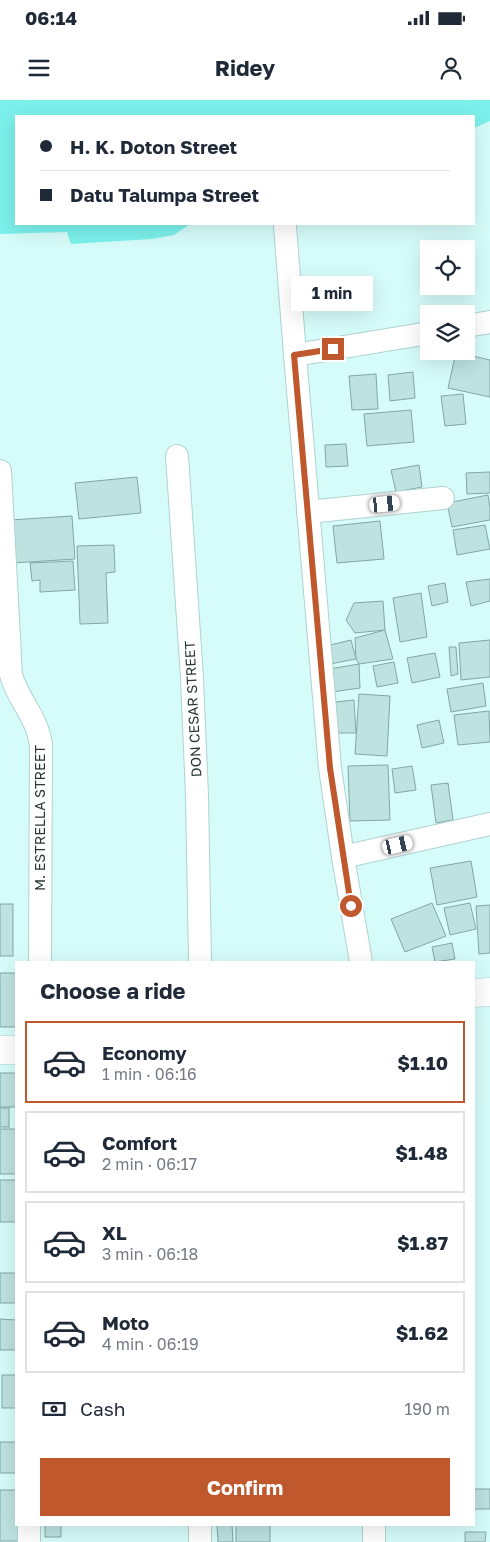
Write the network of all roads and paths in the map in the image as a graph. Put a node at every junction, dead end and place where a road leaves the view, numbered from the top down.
1 (285, 226) dead end
2 (490, 322) edge
3 (475, 324) edge
4 (420, 334) edge
5 (294, 355) junction
6 (178, 456) dead end
7 (0, 471) edge
8 (443, 498) dead end
9 (308, 512) junction
10 (490, 824) edge
11 (343, 857) junction
12 (40, 961) edge
13 (200, 961) edge
14 (361, 961) edge
15 (490, 992) edge
16 (475, 993) edge
17 (0, 1050) edge
18 (15, 1050) edge
19 (29, 1526) edge
20 (200, 1526) edge
21 (374, 1526) edge
22 (29, 1542) edge
23 (200, 1542) edge
24 (374, 1542) edge

1 - 5 street
2 - 3 street
4 - 5 street
5 - 9 street
6 - 13 street, DON CESAR STREET
7 - 12 street, M. ESTRELLA STREET
8 - 9 street
9 - 11 street
10 - 11 street
11 - 14 street
15 - 16 main road
17 - 18 main road
19 - 22 street
20 - 23 street
21 - 24 street

